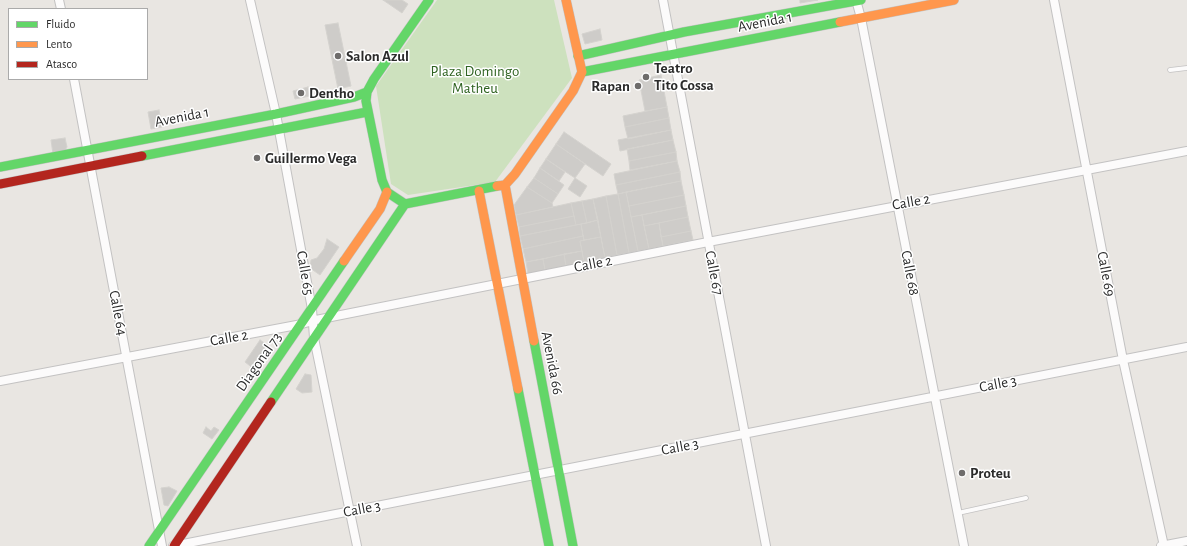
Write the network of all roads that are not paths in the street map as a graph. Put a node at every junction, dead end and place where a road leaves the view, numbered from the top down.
1 (250, 0) edge
2 (429, 0) edge
3 (566, 0) edge
4 (663, 0) edge
5 (858, 0) edge
6 (954, 0) edge
7 (1054, 0) edge
8 (861, 18) junction
9 (670, 35) junction
10 (673, 53) junction
11 (578, 56) junction
12 (1187, 68) edge
13 (1170, 70) dead end
14 (582, 72) junction
15 (74, 80) edge
16 (368, 92) junction
17 (367, 112) junction
18 (276, 114) junction
19 (279, 129) junction
20 (87, 150) junction
21 (1187, 151) edge
22 (90, 166) junction
23 (0, 167) edge
24 (1086, 171) junction
25 (0, 184) edge
26 (505, 185) junction
27 (479, 191) junction
28 (387, 192) junction
29 (405, 204) junction
30 (897, 205) junction
31 (708, 242) junction
32 (522, 278) junction
33 (497, 283) junction
34 (312, 309) junction
35 (328, 318) junction
36 (312, 321) junction
37 (302, 324) junction
38 (314, 338) junction
39 (1187, 347) edge
40 (126, 356) junction
41 (1123, 360) junction
42 (0, 381) edge
43 (934, 396) junction
44 (745, 434) junction
45 (558, 470) junction
46 (535, 475) junction
47 (1026, 498) dead end
48 (350, 511) junction
49 (957, 513) junction
50 (159, 531) junction
51 (1187, 541) edge
52 (149, 546) edge
53 (162, 546) edge
54 (174, 546) edge
55 (358, 546) edge
56 (549, 546) edge
57 (573, 546) edge
58 (766, 546) edge
59 (964, 546) edge
60 (1163, 546) edge

1 - 18 street, Calle 65
2 - 16 main road
3 - 11 main road
4 - 9 street, Calle 67
5 - 8 street, Calle 68
5 - 9 main road, Avenida 1
6 - 8 main road, Avenida 1
7 - 24 street, Calle 69
8 - 10 main road, Avenida 1
8 - 30 street, Calle 68
9 - 10 street, Calle 67
9 - 11 main road, Avenida 1
10 - 14 main road, Avenida 1
10 - 31 street, Calle 67
11 - 14 main road
12 - 13 lane
14 - 26 main road
15 - 20 street, Calle 64
16 - 17 main road
16 - 18 main road, Avenida 1
17 - 19 main road, Avenida 1
17 - 28 main road
18 - 19 street, Calle 65
18 - 20 main road, Avenida 1
19 - 22 main road, Avenida 1
19 - 34 street, Calle 65
20 - 22 street, Calle 64
20 - 23 main road, Avenida 1
21 - 24 street, Calle 2
22 - 25 main road, Avenida 1
22 - 40 street, Calle 64
24 - 30 street, Calle 2
24 - 41 street, Calle 69
26 - 27 main road
26 - 32 main road, Avenida 66
27 - 29 main road
27 - 33 main road
28 - 29 main road
28 - 34 main road, Diagonal 73
29 - 35 main road
30 - 31 street, Calle 2
30 - 43 street, Calle 68
31 - 32 street, Calle 2
31 - 44 street, Calle 67
32 - 33 street, Calle 2
32 - 45 main road, Avenida 66
33 - 35 street, Calle 2
33 - 46 main road
34 - 36 street, Calle 65
34 - 37 main road, Diagonal 73
35 - 36 street, Calle 2
35 - 38 main road
36 - 37 street, Calle 2
36 - 38 street, Calle 65
37 - 40 street, Calle 2
37 - 50 main road, Diagonal 73
38 - 48 street, Calle 65
38 - 54 main road
39 - 41 street, Calle 3
40 - 42 street, Calle 2
40 - 50 street, Calle 64
41 - 43 street, Calle 3
41 - 60 street, Calle 69
43 - 44 street, Calle 3
43 - 49 street, Calle 68
44 - 45 street, Calle 3
44 - 58 street, Calle 67
45 - 46 street, Calle 3
45 - 57 main road, Avenida 66
46 - 48 street, Calle 3
46 - 56 main road
47 - 49 lane
48 - 54 street, Calle 3
48 - 55 street, Calle 65
49 - 59 street, Calle 68
50 - 52 main road, Diagonal 73
50 - 53 street, Calle 64
51 - 60 street

